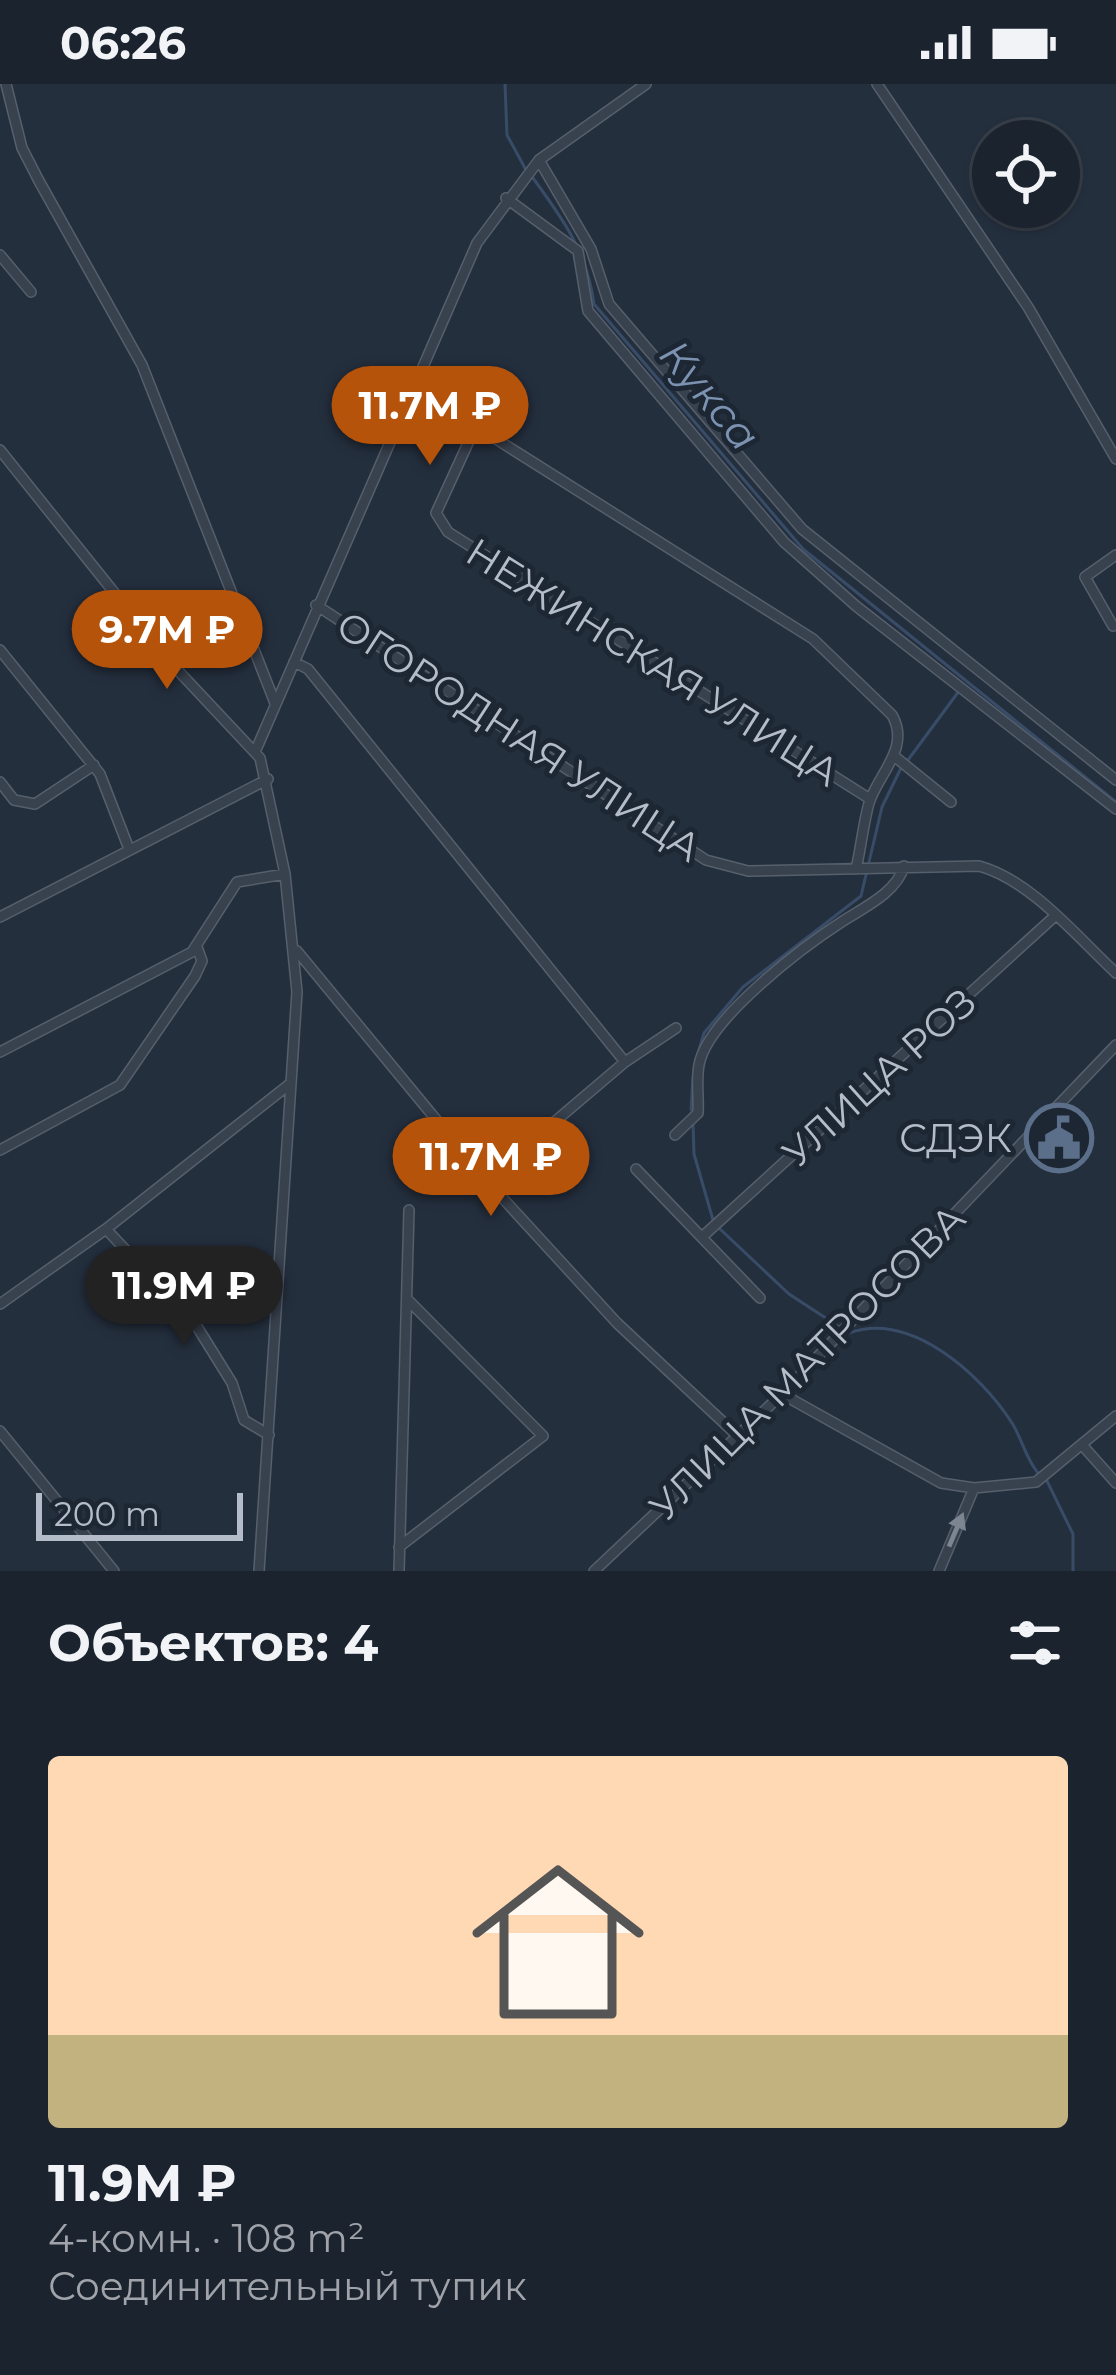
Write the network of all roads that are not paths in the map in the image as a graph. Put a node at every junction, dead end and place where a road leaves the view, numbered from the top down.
1 (6, 84) edge
2 (646, 84) edge
3 (877, 84) edge
4 (530, 168) junction
5 (506, 198) junction
6 (0, 255) edge
7 (31, 292) dead end
8 (0, 450) edge
9 (1116, 459) edge
10 (1116, 556) edge
11 (316, 604) junction
12 (1114, 626) edge
13 (0, 650) edge
14 (294, 662) junction
15 (275, 703) junction
16 (255, 752) junction
17 (901, 762) junction
18 (94, 765) junction
19 (268, 778) junction
20 (1116, 780) edge
21 (0, 782) edge
22 (870, 800) junction
23 (951, 802) dead end
24 (1116, 809) edge
25 (129, 849) junction
26 (904, 866) junction
27 (864, 869) junction
28 (285, 874) junction
29 (1055, 916) junction
30 (0, 917) edge
31 (196, 947) junction
32 (297, 950) junction
33 (1116, 973) edge
34 (676, 1028) dead end
35 (1116, 1046) edge
36 (0, 1052) edge
37 (625, 1062) junction
38 (291, 1083) junction
39 (675, 1135) dead end
40 (0, 1150) edge
41 (636, 1169) dead end
42 (486, 1180) junction
43 (410, 1210) dead end
44 (106, 1229) junction
45 (702, 1237) junction
46 (760, 1298) dead end
47 (410, 1301) junction
48 (0, 1304) edge
49 (782, 1394) junction
50 (1116, 1416) edge
51 (0, 1431) edge
52 (269, 1435) junction
53 (739, 1437) junction
54 (1083, 1446) junction
55 (1116, 1483) edge
56 (974, 1488) junction
57 (400, 1547) junction
58 (114, 1571) edge
59 (259, 1571) edge
60 (399, 1571) edge
61 (594, 1571) edge
62 (939, 1571) edge

1 - 15 street
2 - 4 street
3 - 9 street
4 - 5 street
4 - 20 street
5 - 11 street
5 - 24 street
6 - 7 street
8 - 16 street
10 - 12 street
11 - 14 street
11 - 27 street, ОГОРОДНАЯ УЛИЦА
13 - 18 street
14 - 15 street
14 - 37 street
15 - 16 street
16 - 19 street
17 - 22 street
17 - 22 street, НЕЖИНСКАЯ УЛИЦА
17 - 23 street
18 - 21 street
18 - 25 street
19 - 25 street
19 - 28 street
22 - 27 street
25 - 30 street
26 - 27 street, ОГОРОДНАЯ УЛИЦА
26 - 29 street, ОГОРОДНАЯ УЛИЦА
26 - 39 street
28 - 31 street
28 - 32 street
29 - 33 street, ОГОРОДНАЯ УЛИЦА
29 - 45 street, УЛИЦА РОЗ
31 - 36 street
31 - 40 street
32 - 38 street
32 - 42 street
34 - 37 street
35 - 49 street, УЛИЦА МАТРОСОВА
37 - 42 street
38 - 44 street
38 - 52 street
41 - 45 street
42 - 53 street
43 - 47 street
44 - 48 street
44 - 52 street
45 - 46 street
47 - 57 street
47 - 57 street
49 - 53 street, УЛИЦА МАТРОСОВА
49 - 56 street
50 - 54 street
51 - 58 street
52 - 59 street
53 - 61 street, УЛИЦА МАТРОСОВА
54 - 55 street
54 - 56 street
62 -> 56 street
57 - 60 street

